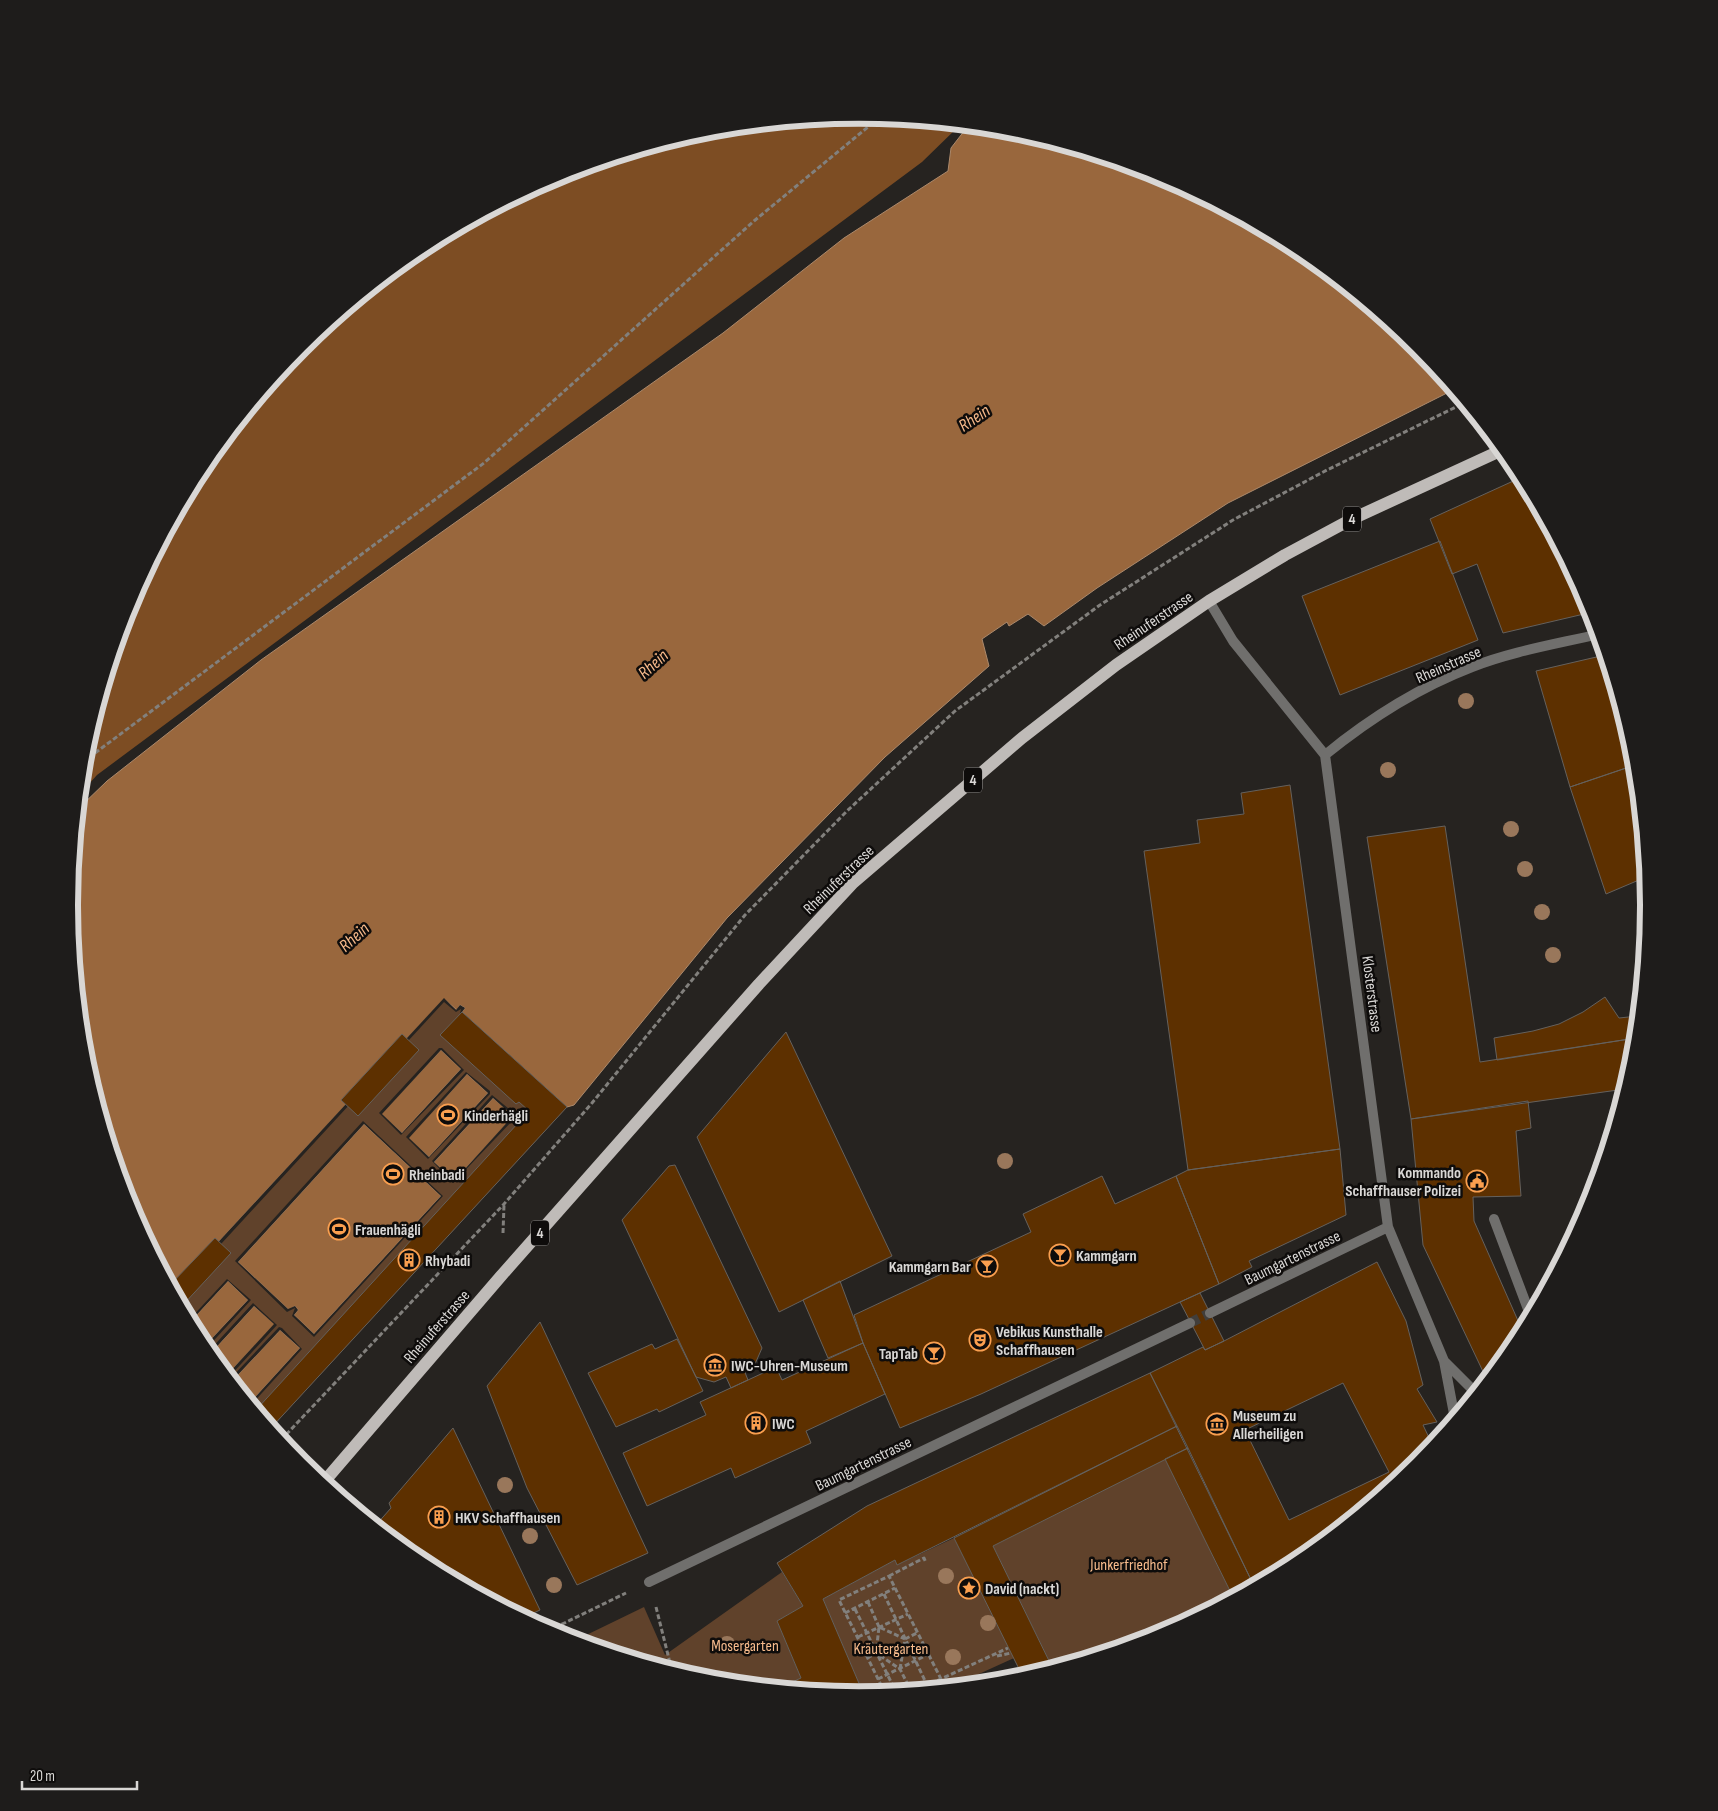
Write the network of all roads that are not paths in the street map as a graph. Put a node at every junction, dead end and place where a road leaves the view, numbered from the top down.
1 (1496, 453) edge
2 (1209, 601) junction
3 (1592, 636) edge
4 (1325, 755) junction
5 (1494, 1219) dead end
6 (1388, 1227) junction
7 (1528, 1309) edge
8 (1210, 1313) tunnel mouth
9 (1190, 1323) tunnel mouth
10 (1444, 1361) junction
11 (1472, 1389) edge
12 (1454, 1413) edge
13 (327, 1478) edge
14 (649, 1582) road end

1 - 2 main road, Rheinuferstrasse / 4
2 - 4 street
2 - 13 main road, Rheinuferstrasse / 4
3 - 4 street, Rheinstrasse
4 - 6 street, Klosterstrasse
5 - 7 street
6 - 8 street, Baumgartenstrasse
6 - 10 street, Klosterstrasse
9 - 14 street, Baumgartenstrasse
10 - 11 street
10 - 12 street, Klosterstrasse

